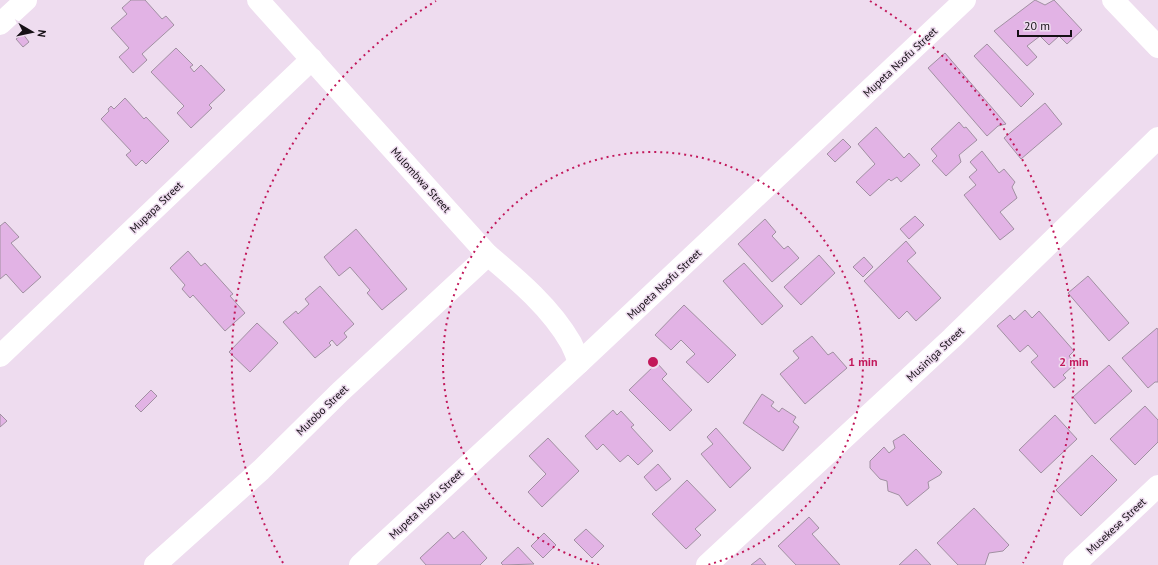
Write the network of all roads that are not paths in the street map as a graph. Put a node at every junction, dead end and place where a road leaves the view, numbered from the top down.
1 (26, 0) edge
2 (258, 0) edge
3 (965, 0) edge
4 (1113, 0) edge
5 (0, 24) edge
6 (1158, 47) edge
7 (312, 59) junction
8 (1158, 138) edge
9 (488, 255) junction
10 (0, 356) edge
11 (579, 363) junction
12 (1158, 486) edge
13 (155, 565) edge
14 (360, 565) edge
15 (706, 565) edge
16 (1074, 565) edge

1 - 5 street
2 - 7 street, Mulombwa Street
3 - 11 street, Mupeta Nsofu Street
4 - 6 street
7 - 9 street, Mulombwa Street
7 - 10 street, Mupapa Street
8 - 15 street, Musiniga Street
9 - 11 street, Mulombwa Street
9 - 13 street, Mutobo Street
11 - 14 street, Mupeta Nsofu Street
12 - 16 street, Musekese Street

